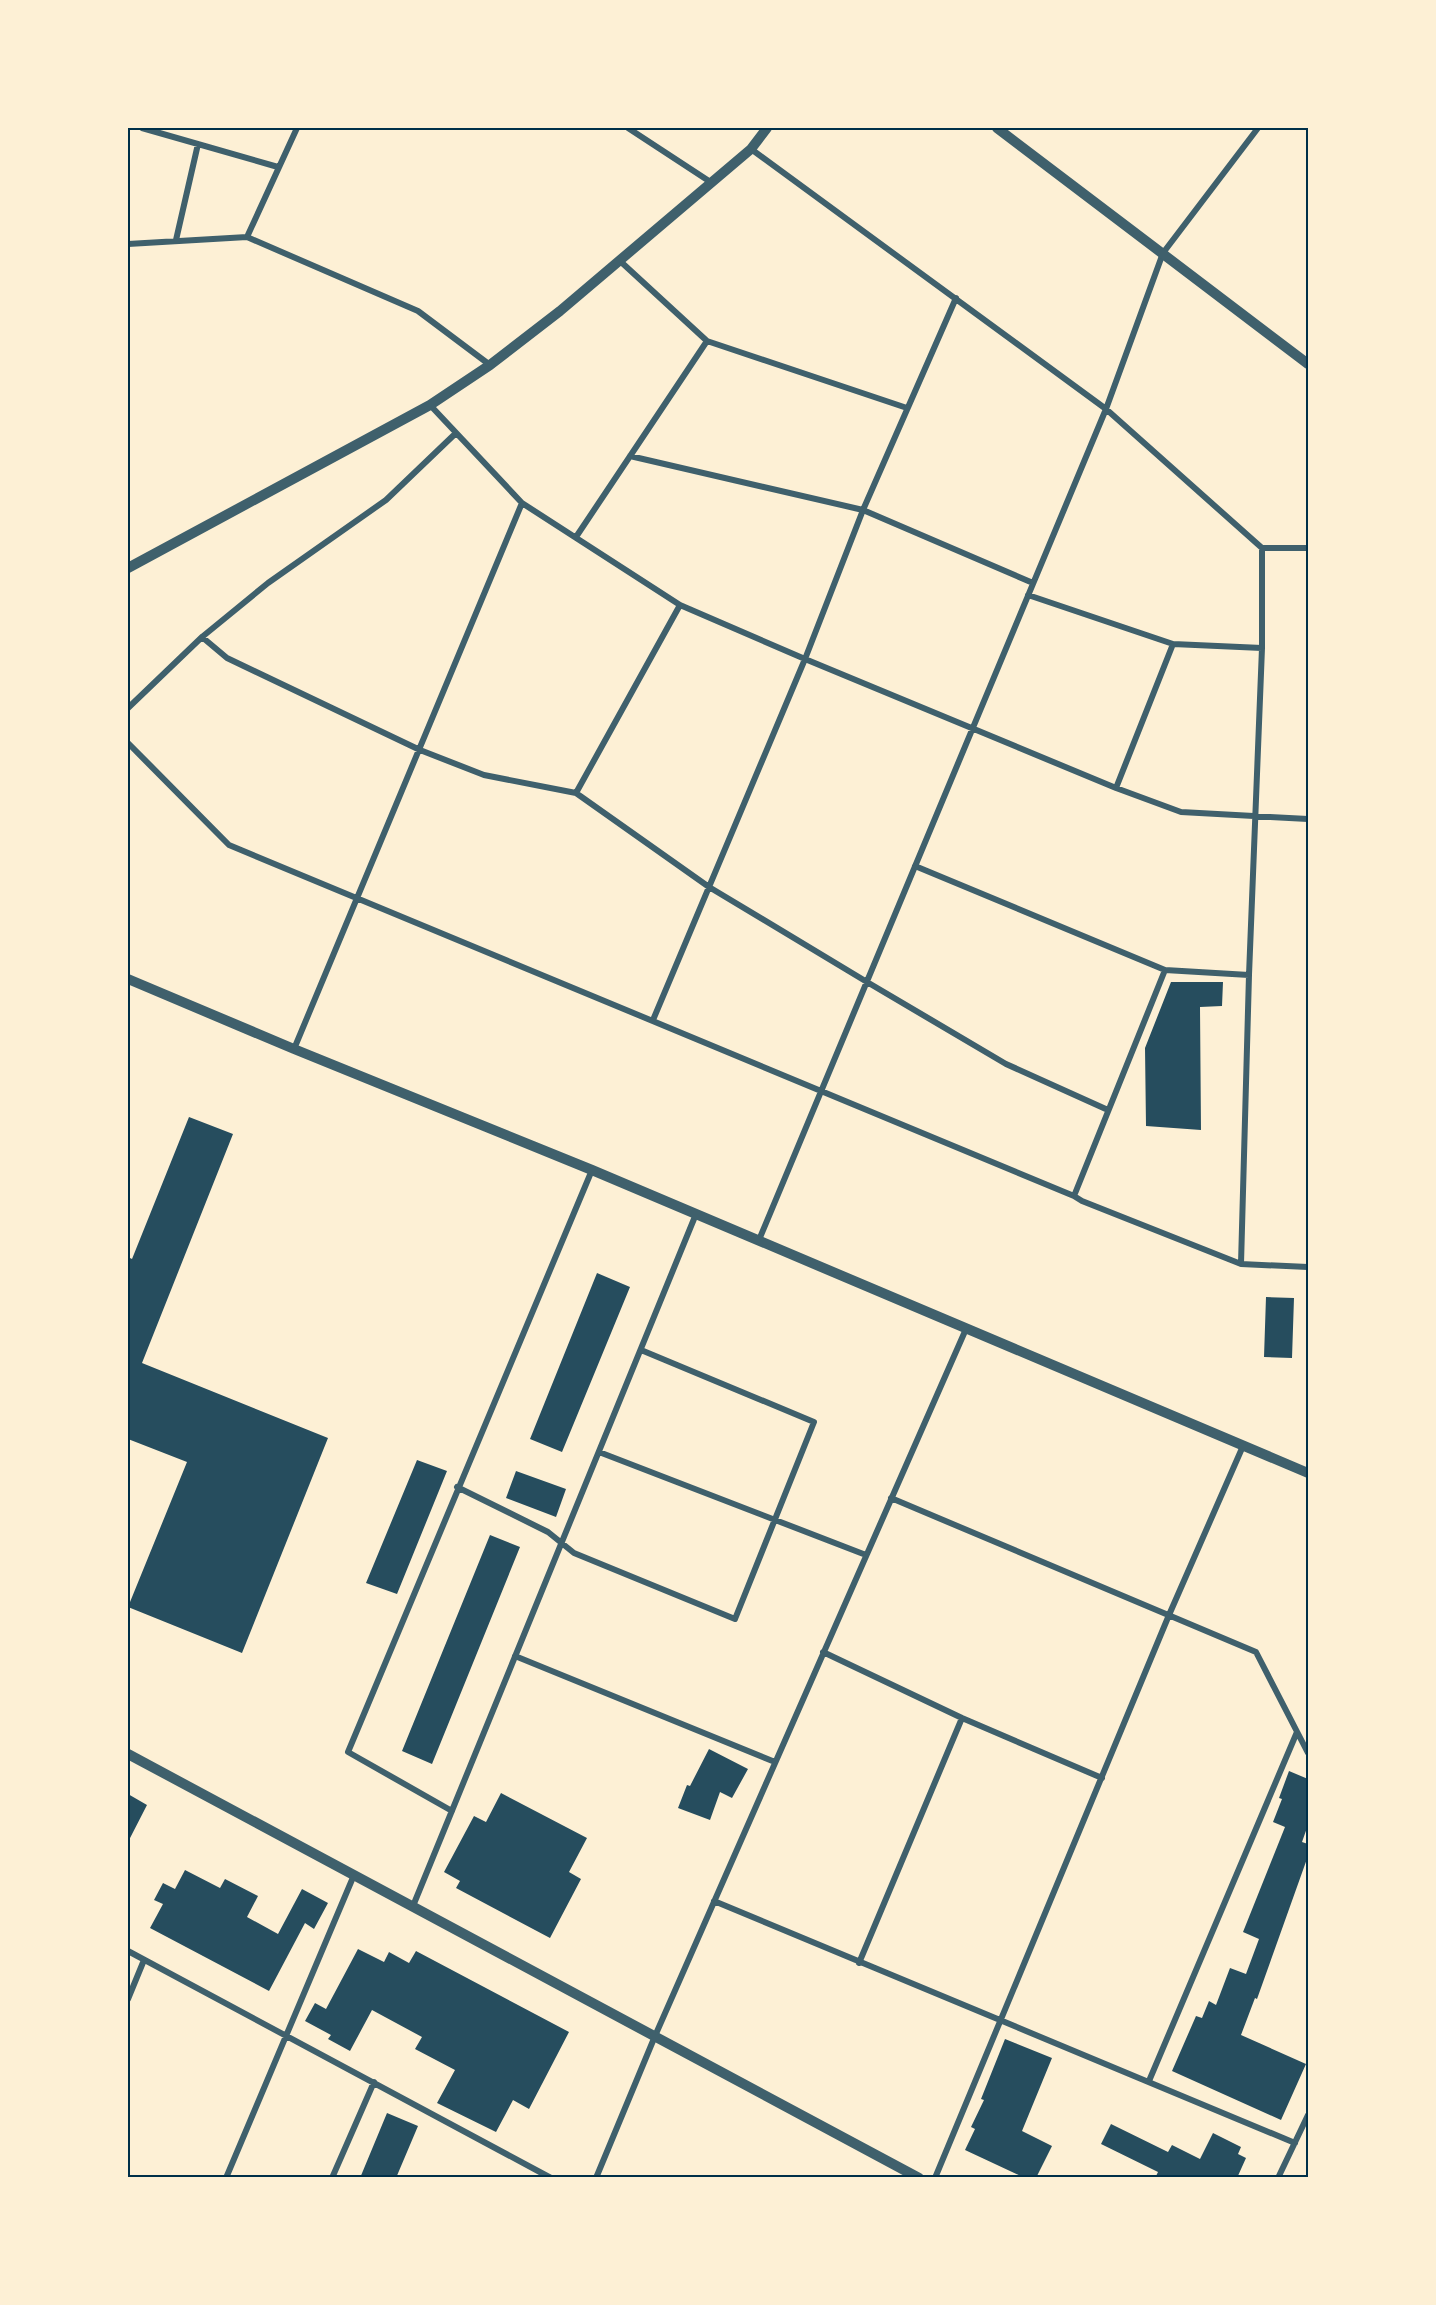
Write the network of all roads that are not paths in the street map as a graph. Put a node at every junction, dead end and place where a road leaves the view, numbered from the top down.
1 (142, 128) edge
2 (297, 128) edge
3 (628, 128) edge
4 (767, 128) edge
5 (997, 128) edge
6 (1258, 128) edge
7 (198, 144) junction
8 (752, 149) junction
9 (278, 167) junction
10 (712, 183) junction
11 (247, 237) junction
12 (176, 240) junction
13 (128, 244) edge
14 (1163, 253) junction
15 (620, 261) junction
16 (956, 298) junction
17 (706, 341) junction
18 (490, 364) junction
19 (1308, 364) edge
20 (430, 405) junction
21 (907, 408) junction
22 (1106, 410) junction
23 (456, 433) junction
24 (630, 456) junction
25 (522, 503) junction
26 (863, 510) junction
27 (576, 537) junction
28 (1262, 548) junction
29 (1308, 548) edge
30 (128, 568) edge
31 (1033, 583) junction
32 (1029, 595) junction
33 (680, 605) junction
34 (202, 638) junction
35 (1173, 644) junction
36 (1262, 648) junction
37 (805, 659) junction
38 (128, 708) edge
39 (973, 727) junction
40 (128, 743) edge
41 (420, 750) junction
42 (1116, 788) junction
43 (576, 793) junction
44 (1255, 816) junction
45 (1308, 819) edge
46 (915, 866) junction
47 (709, 887) junction
48 (358, 897) junction
49 (1165, 970) junction
50 (1249, 975) junction
51 (128, 979) edge
52 (867, 982) junction
53 (653, 1020) junction
54 (294, 1049) junction
55 (821, 1091) junction
56 (1108, 1110) junction
57 (591, 1170) junction
58 (1074, 1196) junction
59 (696, 1214) junction
60 (759, 1240) junction
61 (1241, 1264) junction
62 (1308, 1267) edge
63 (966, 1329) junction
64 (641, 1350) junction
65 (1243, 1446) junction
66 (599, 1452) junction
67 (1308, 1473) edge
68 (457, 1487) junction
69 (891, 1498) junction
70 (775, 1520) junction
71 (562, 1544) junction
72 (866, 1555) junction
73 (1168, 1615) junction
74 (824, 1652) junction
75 (515, 1656) junction
76 (962, 1718) junction
77 (1297, 1732) junction
78 (1308, 1753) edge
79 (128, 1754) edge
80 (775, 1762) junction
81 (1102, 1778) junction
82 (452, 1811) junction
83 (354, 1875) junction
84 (714, 1901) junction
85 (413, 1905) junction
86 (128, 1951) edge
87 (144, 1960) junction
88 (859, 1963) junction
89 (128, 1999) edge
90 (1001, 2020) junction
91 (286, 2036) junction
92 (655, 2036) junction
93 (1149, 2081) junction
94 (374, 2082) junction
95 (1308, 2115) edge
96 (1295, 2143) junction
97 (226, 2178) edge
98 (332, 2178) edge
99 (551, 2178) edge
100 (596, 2178) edge
101 (919, 2178) edge
102 (935, 2178) edge
103 (1278, 2178) edge

1 - 7 street
2 - 9 street
3 - 10 street
4 - 8 street
5 - 14 street
6 - 14 street
7 - 9 street
7 - 12 street
8 - 10 street
8 - 16 street
9 - 11 street
10 - 15 street
11 - 12 street
11 - 18 street
12 - 13 street
14 - 19 street
14 - 22 street
15 - 17 street
15 - 18 street
16 - 21 street
16 - 22 street
17 - 21 street
17 - 24 street
18 - 20 street
20 - 23 street
20 - 30 street
21 - 26 street
22 - 28 street
22 - 31 street
23 - 25 street
23 - 34 street
24 - 26 street
24 - 27 street
25 - 27 street
25 - 41 street
26 - 31 street
26 - 37 street
27 - 33 street
28 - 29 street
28 - 36 street
31 - 32 street
32 - 35 street
32 - 39 street
33 - 37 street
33 - 43 street
34 - 38 street
34 - 41 street
35 - 36 street
35 - 42 street
36 - 44 street
37 - 39 street
37 - 47 street
39 - 42 street
39 - 46 street
40 - 48 street
41 - 43 street
41 - 48 street
42 - 44 street
43 - 47 street
44 - 45 street
44 - 50 street
46 - 49 street
46 - 52 street
47 - 52 street
47 - 53 street
48 - 53 street
48 - 54 street
49 - 50 street
49 - 56 street
50 - 61 street
51 - 54 street
52 - 55 street
52 - 56 street
53 - 55 street
54 - 57 street
55 - 58 street
55 - 60 street
56 - 58 street
57 - 59 street
57 - 68 street
58 - 61 street
59 - 60 street
59 - 64 street
60 - 63 street
61 - 62 street
63 - 65 street
63 - 69 street
64 - 66 street
64 - 70 street
65 - 67 street
65 - 73 street
66 - 70 street
66 - 71 street
68 - 71 street
68 - 82 street
69 - 72 street
69 - 73 street
70 - 71 street
70 - 72 street
71 - 75 street
72 - 74 street
73 - 77 street
73 - 81 street
74 - 76 street
74 - 80 street
75 - 80 street
75 - 82 street
76 - 81 street
76 - 88 street
77 - 78 street
77 - 93 street
79 - 83 street
80 - 84 street
81 - 90 street
82 - 85 street
83 - 85 street
83 - 91 street
84 - 88 street
84 - 92 street
85 - 92 street
86 - 87 street
87 - 89 street
87 - 91 street
88 - 90 street
90 - 93 street
90 - 102 street
91 - 94 street
91 - 97 street
92 - 100 street
92 - 101 street
93 - 96 street
94 - 98 street
94 - 99 street
95 - 96 street
96 - 103 street

